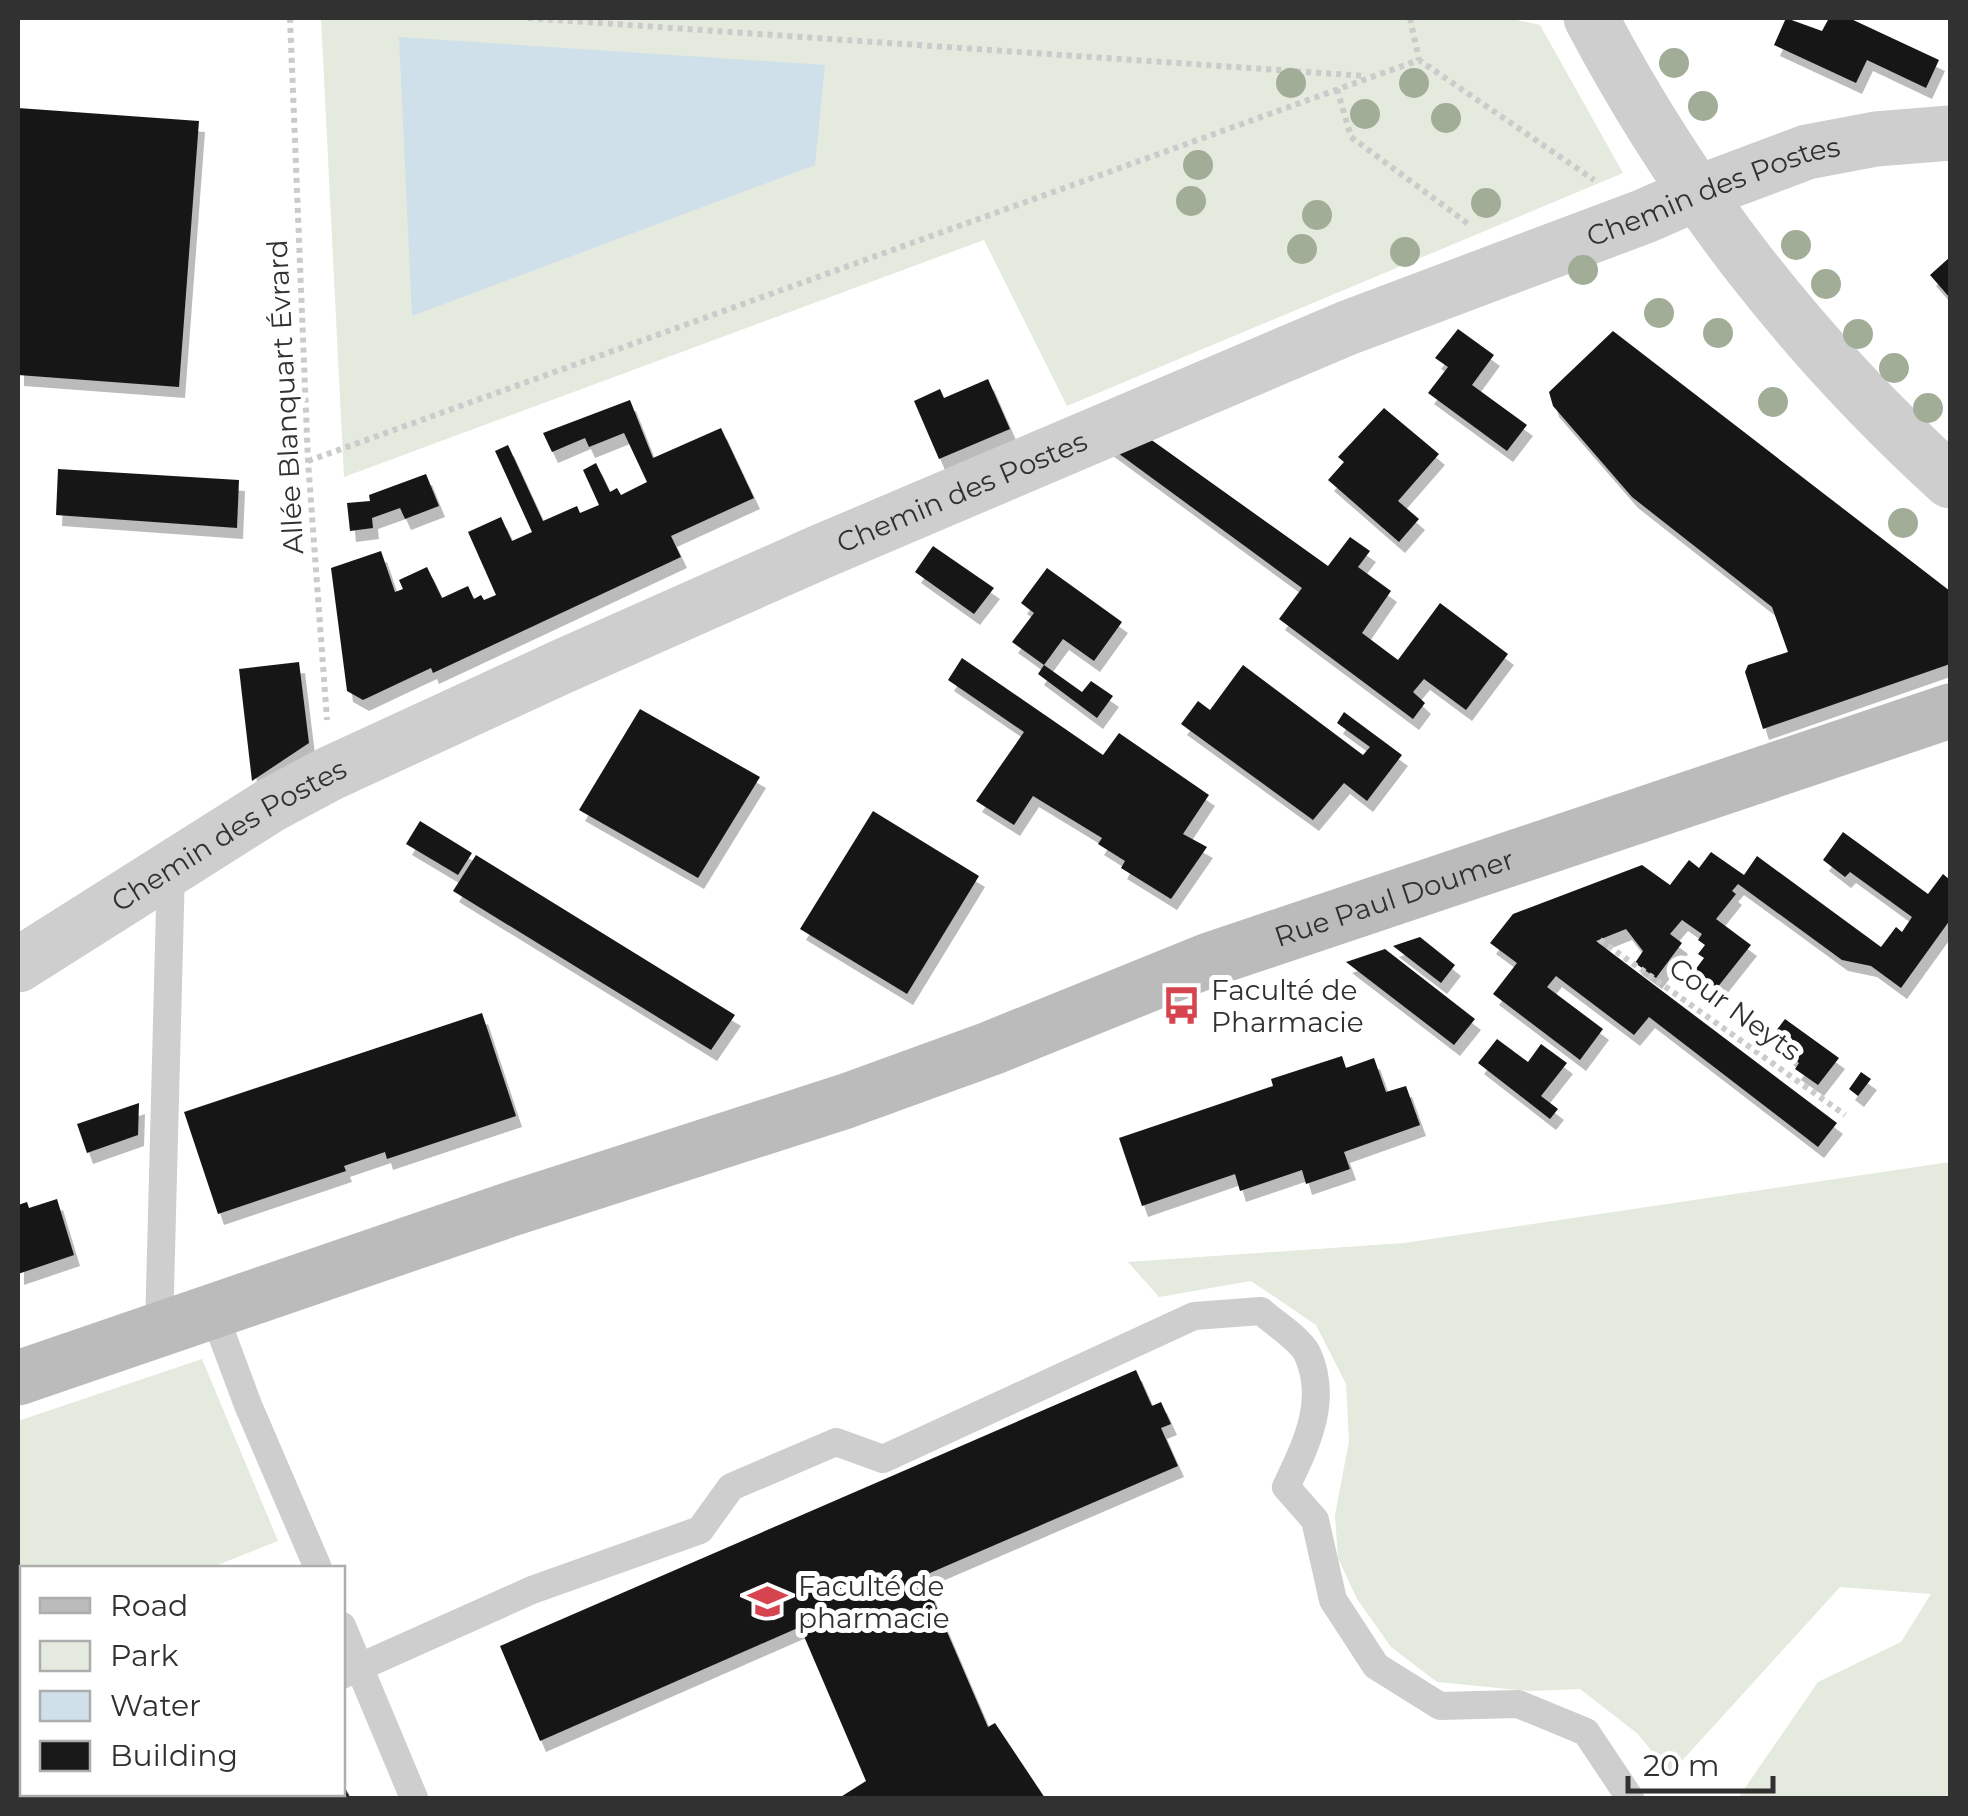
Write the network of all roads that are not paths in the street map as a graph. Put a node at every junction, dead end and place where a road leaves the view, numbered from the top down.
1 (1591, 18) edge
2 (1950, 133) edge
3 (1695, 194) junction
4 (1950, 481) edge
5 (1950, 711) edge
6 (171, 869) junction
7 (18, 965) edge
8 (212, 1311) junction
9 (158, 1330) junction
10 (18, 1378) edge
11 (317, 1566) edge
12 (345, 1641) edge
13 (351, 1672) edge
14 (414, 1798) edge
15 (1630, 1798) edge

1 - 3 street
2 - 3 street, Chemin des Postes
3 - 4 street
3 - 6 street, Chemin des Postes
5 - 8 main road, Rue Paul Doumer
6 - 7 street, Chemin des Postes
6 - 9 lane
8 - 9 main road, Rue Paul Doumer
8 - 11 lane
9 - 10 main road, Rue Paul Doumer
12 - 13 lane
13 - 14 lane
13 - 15 lane

